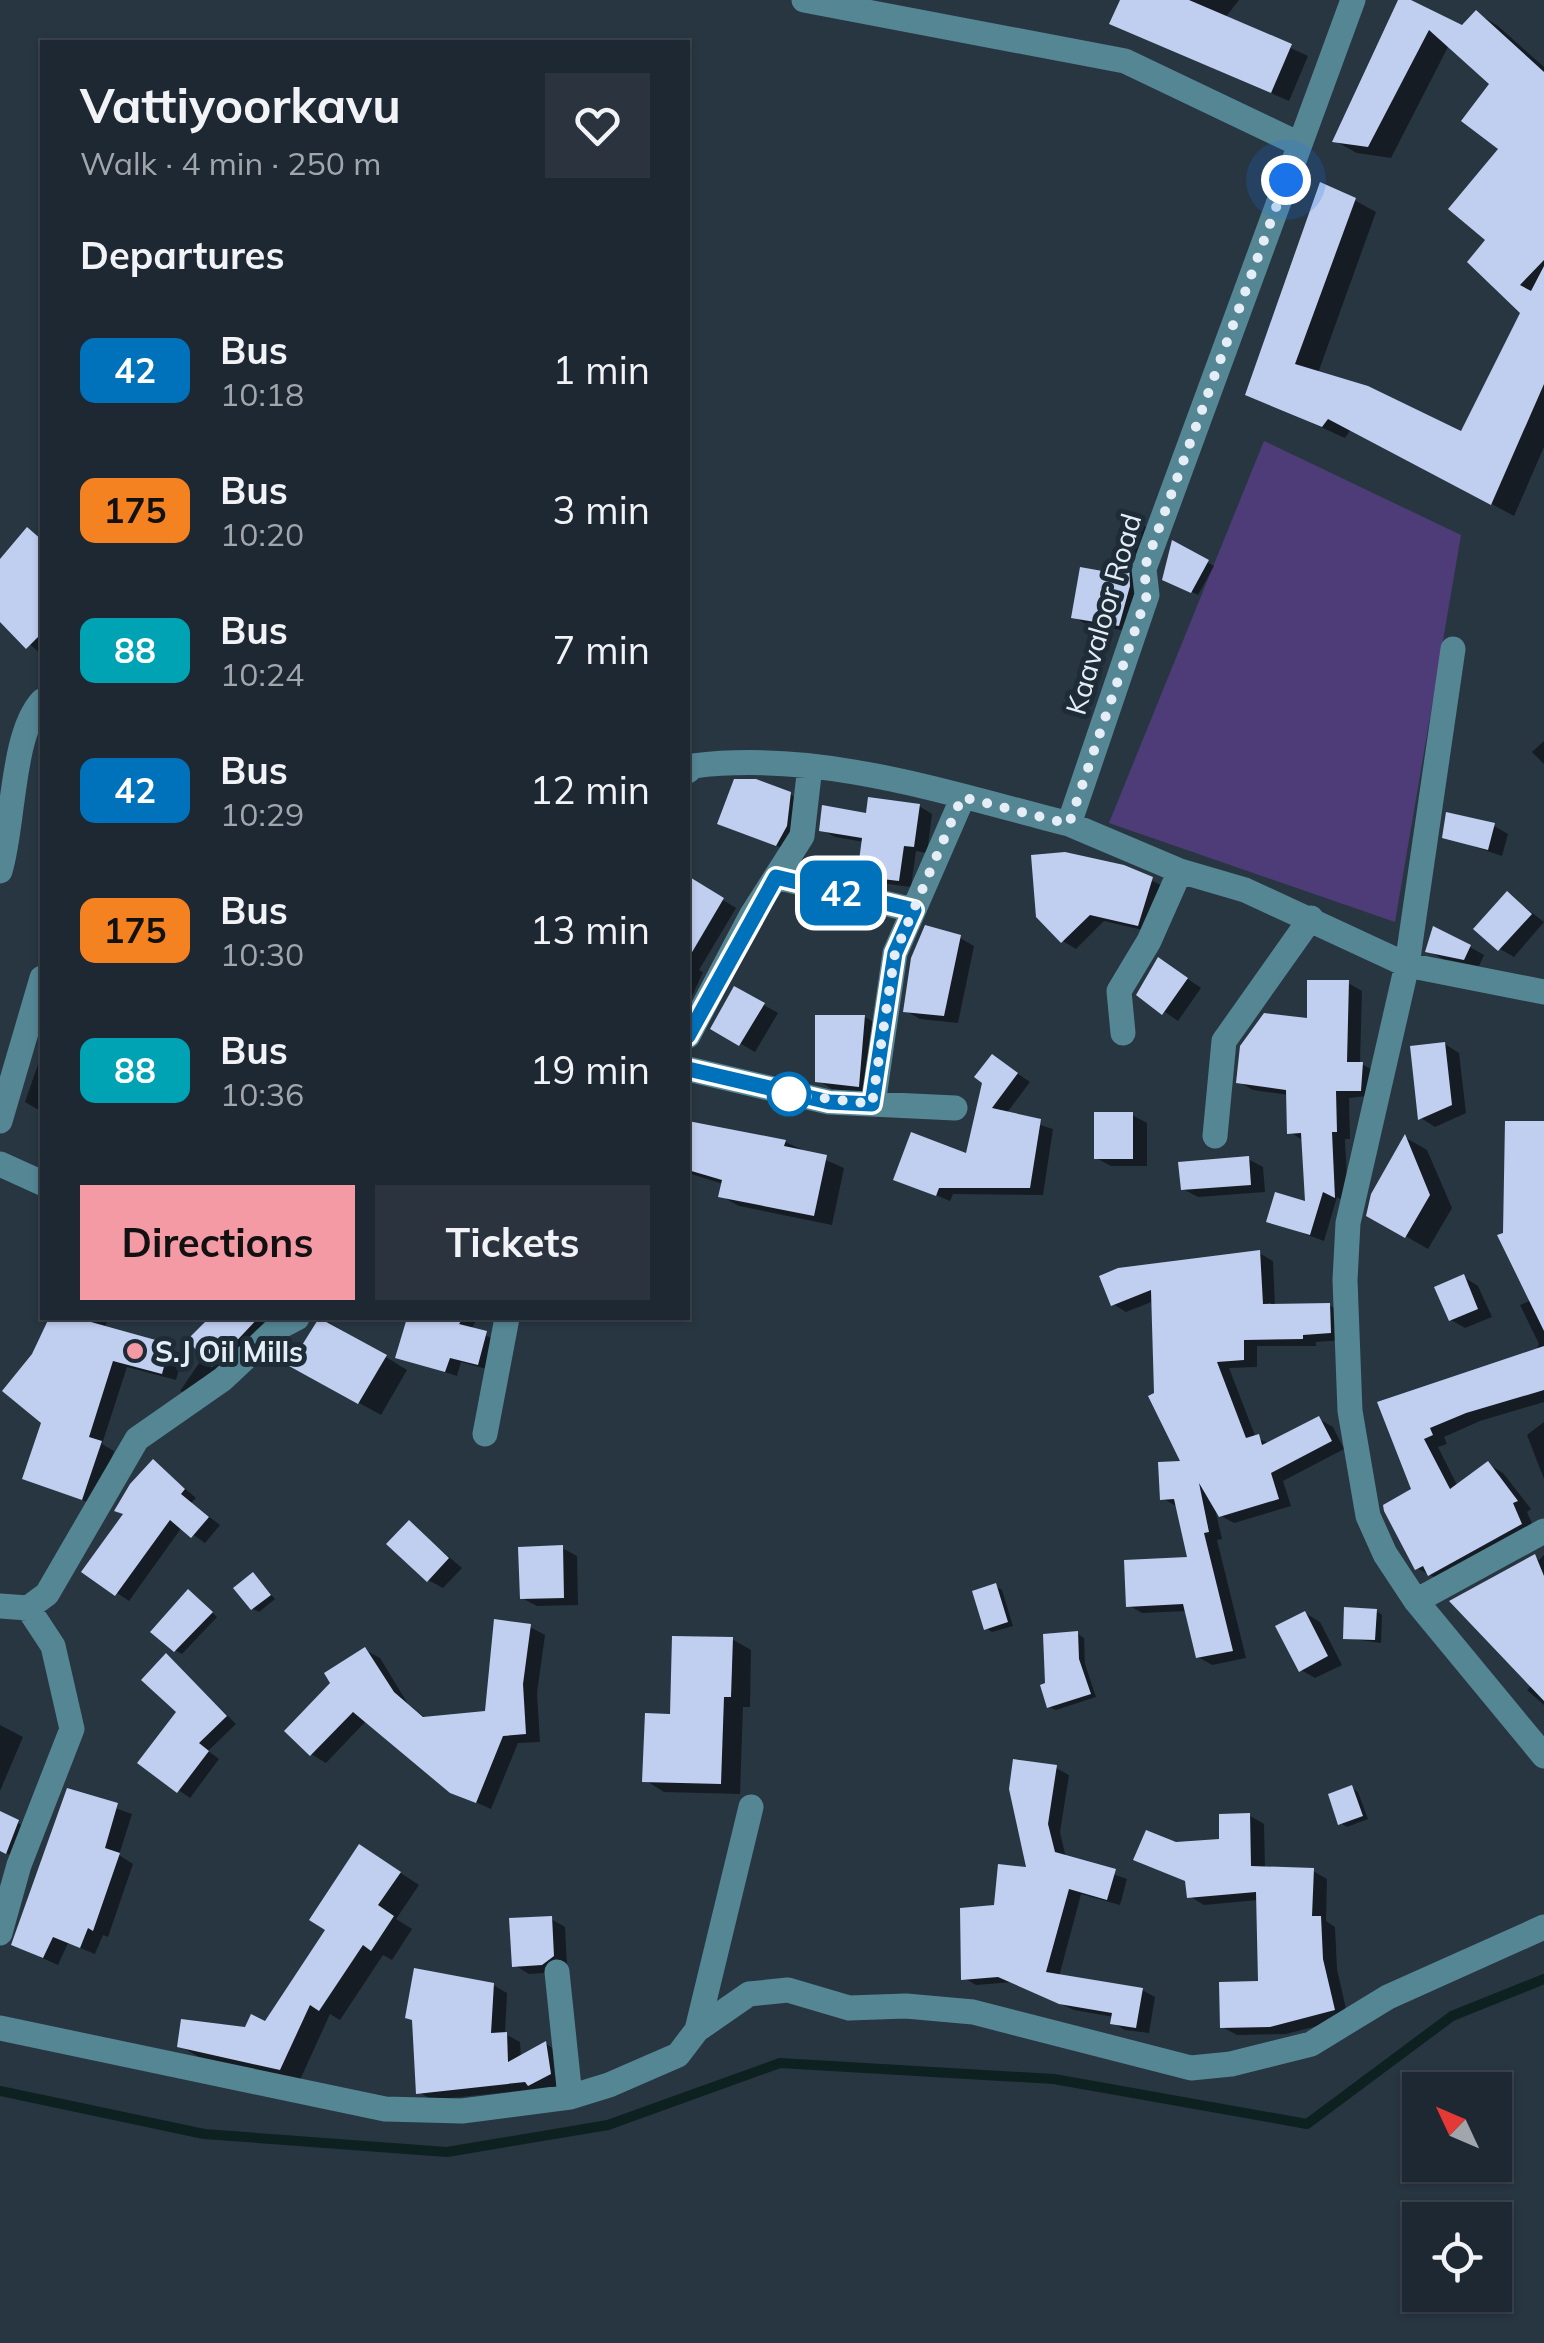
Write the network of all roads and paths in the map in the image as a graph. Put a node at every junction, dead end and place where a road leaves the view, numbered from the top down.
1 (804, 0) edge
2 (1353, 0) edge
3 (1299, 144) junction
4 (1453, 649) dead end
5 (40, 705) edge
6 (810, 766) junction
7 (690, 769) edge
8 (962, 797) junction
9 (1069, 824) junction
10 (1180, 871) junction
11 (0, 872) edge
12 (776, 877) junction
13 (914, 910) junction
14 (1310, 918) junction
15 (1407, 965) junction
16 (40, 984) edge
17 (1544, 992) edge
18 (690, 1032) edge
19 (1123, 1034) dead end
20 (690, 1069) edge
21 (3, 1099) edge
22 (872, 1104) junction
23 (954, 1108) dead end
24 (1215, 1136) dead end
25 (0, 1164) edge
26 (40, 1182) edge
27 (293, 1320) edge
28 (507, 1320) edge
29 (486, 1434) dead end
30 (1544, 1531) edge
31 (1416, 1601) junction
32 (0, 1606) edge
33 (28, 1608) junction
34 (1544, 1756) edge
35 (751, 1807) dead end
36 (9, 1861) edge
37 (1544, 1927) edge
38 (0, 1933) edge
39 (557, 1972) dead end
40 (0, 2028) edge
41 (697, 2030) junction
42 (570, 2097) junction

1 - 3 street
2 - 3 street, Kaavaloor Road
3 - 9 street, Kaavaloor Road
4 - 15 street
5 - 11 street
6 - 7 street
6 - 8 street
6 - 12 street
8 - 9 street
8 - 13 street
9 - 10 street
10 - 14 street
10 - 19 street
12 - 13 street
12 - 18 street
13 - 22 street
14 - 15 street
14 - 24 street
15 - 17 street
15 - 31 street
16 - 21 street
20 - 22 street
22 - 23 street
25 - 26 street
27 - 33 street
28 - 29 street
30 - 31 street
31 - 34 street
32 - 33 street
33 - 36 street
35 - 41 street
36 - 38 street
37 - 41 street
39 - 42 street
40 - 42 street
41 - 42 street

